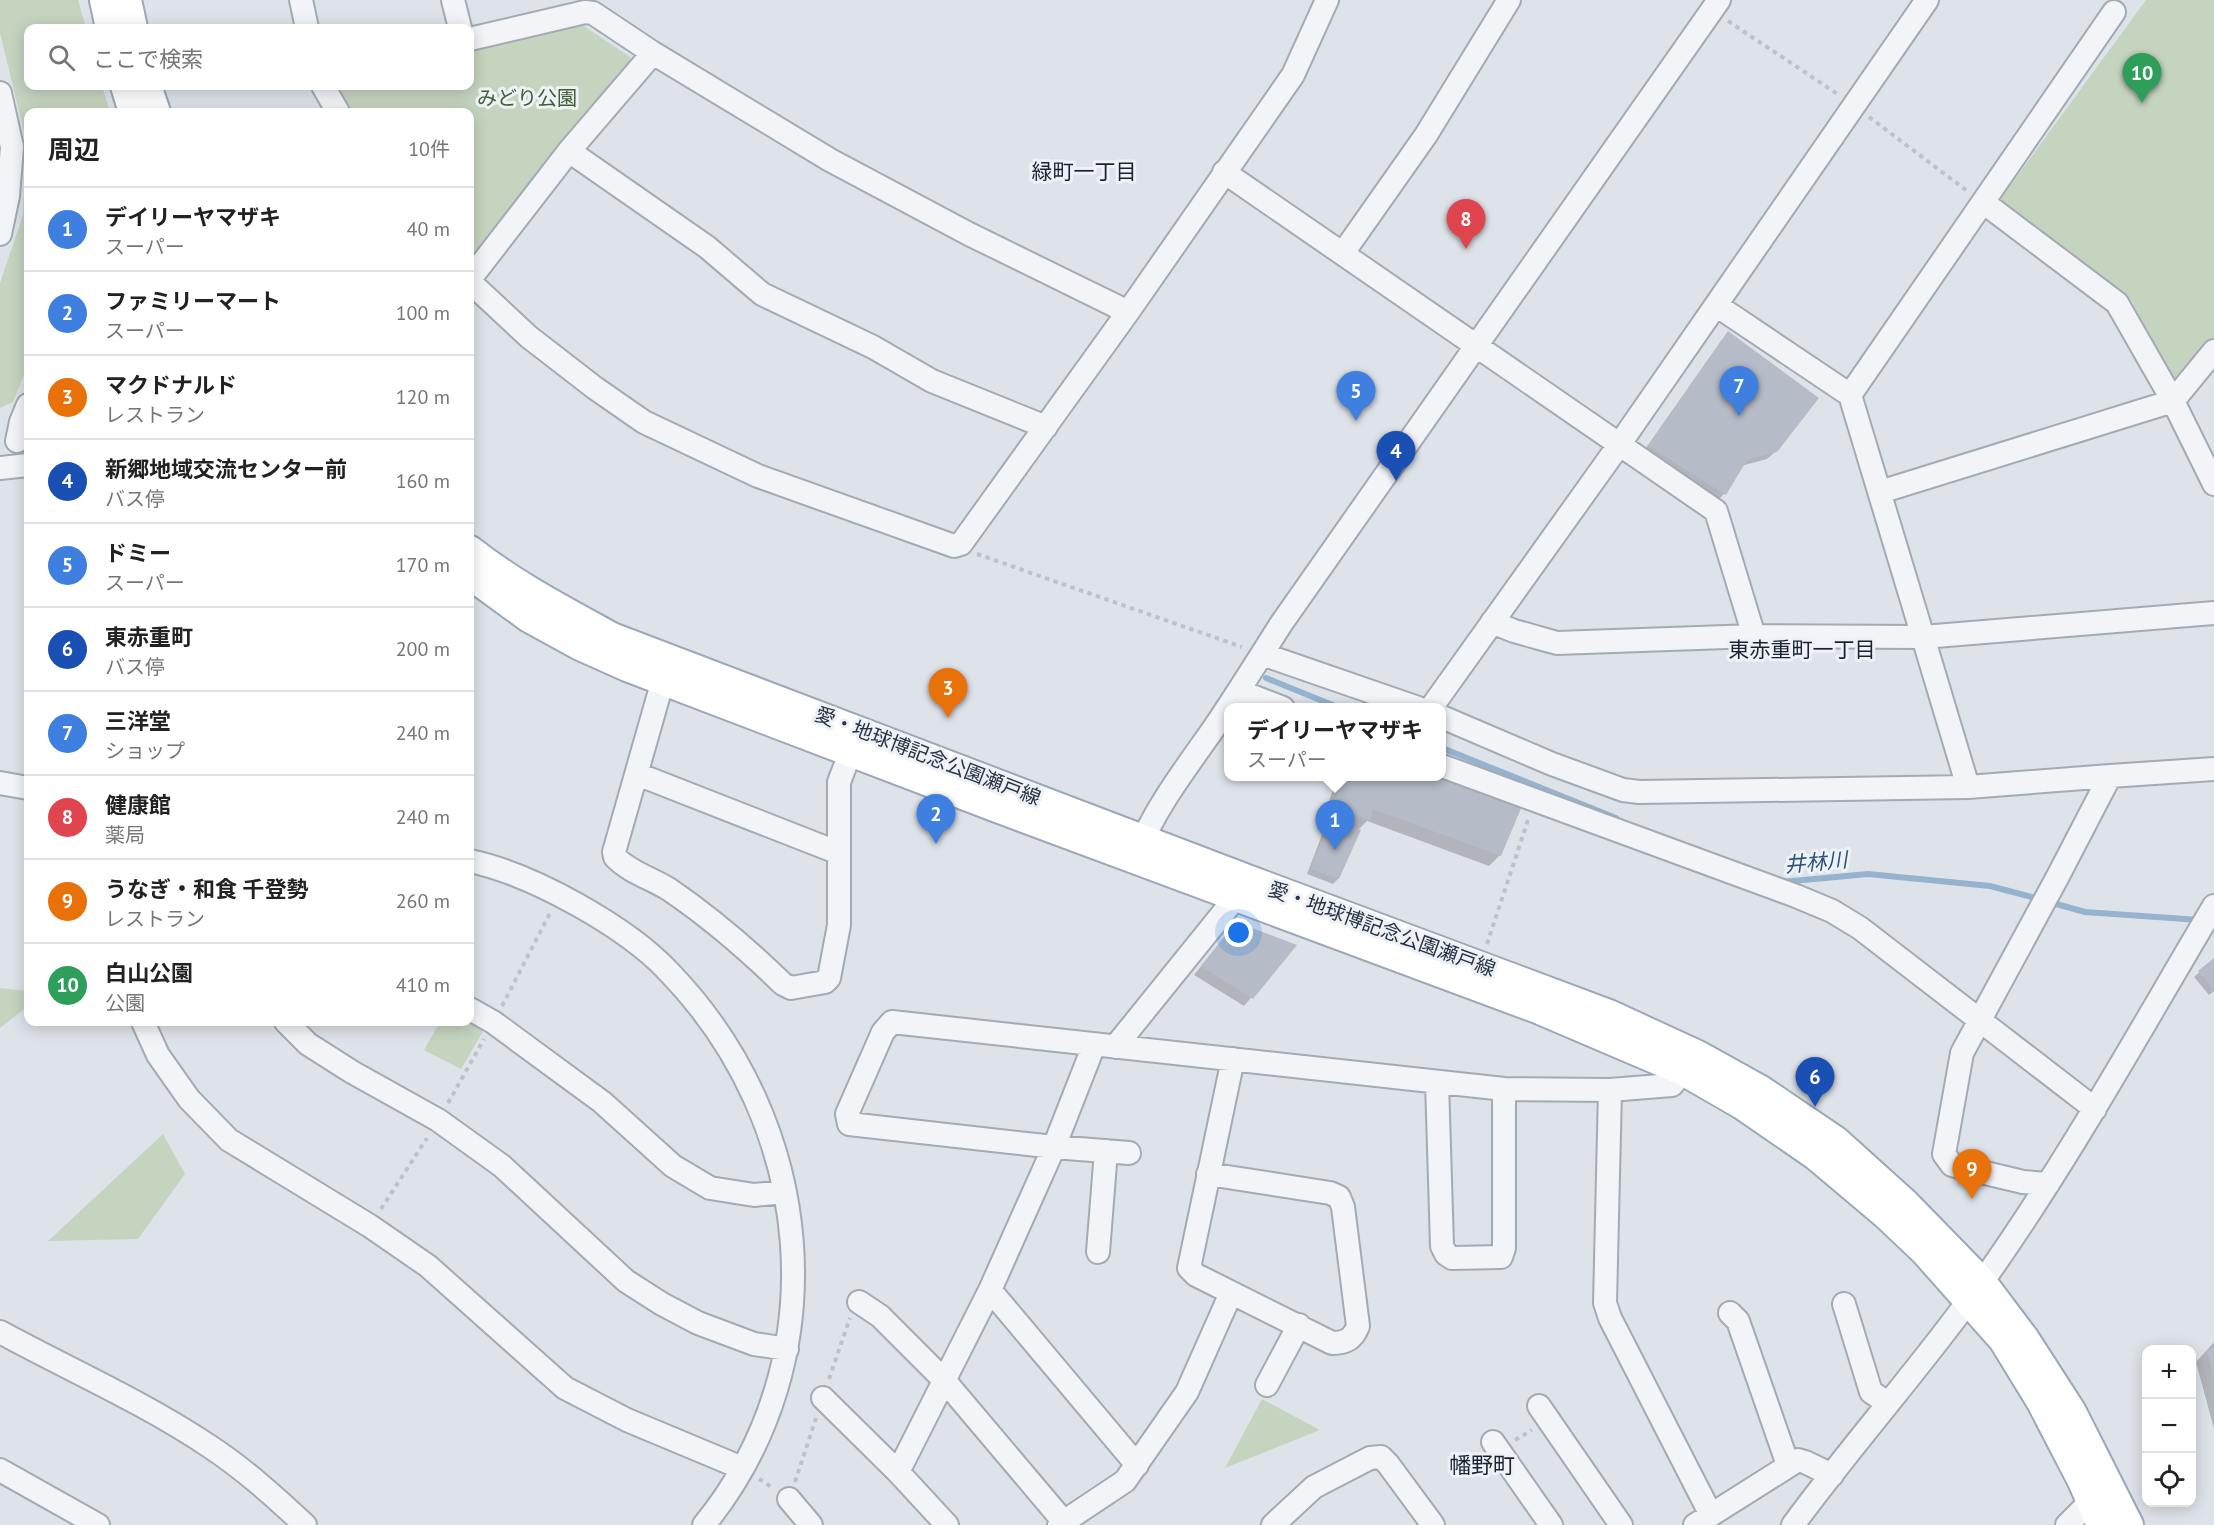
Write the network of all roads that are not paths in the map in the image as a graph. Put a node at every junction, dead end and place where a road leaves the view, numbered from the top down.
1 (104, 0) edge
2 (127, 0) edge
3 (301, 0) edge
4 (453, 0) edge
5 (1327, 0) edge
6 (1509, 0) edge
7 (1927, 0) edge
8 (2112, 4) edge
9 (1716, 5) edge
10 (109, 24) edge
11 (132, 24) edge
12 (306, 24) edge
13 (459, 24) edge
14 (474, 38) edge
15 (653, 53) junction
16 (126, 90) edge
17 (148, 90) edge
18 (325, 90) edge
19 (0, 93) edge
20 (132, 108) edge
21 (155, 108) edge
22 (336, 108) edge
23 (569, 151) junction
24 (1224, 172) junction
25 (4, 196) edge
26 (1983, 202) junction
27 (0, 234) edge
28 (1343, 253) junction
29 (474, 275) edge
30 (474, 284) edge
31 (1716, 305) junction
32 (1128, 312) junction
33 (1478, 345) junction
34 (2214, 351) edge
35 (1850, 395) junction
36 (2173, 401) junction
37 (24, 415) edge
38 (1046, 427) junction
39 (15, 441) edge
40 (1619, 446) junction
41 (24, 465) edge
42 (0, 468) edge
43 (2214, 484) edge
44 (1880, 492) junction
45 (474, 553) edge
46 (474, 578) edge
47 (2214, 613) edge
48 (1492, 622) junction
49 (1754, 636) junction
50 (1923, 637) junction
51 (1262, 654) junction
52 (667, 670) junction
53 (1239, 692) junction
54 (1231, 703) edge
55 (1269, 703) edge
56 (1404, 703) edge
57 (1435, 703) edge
58 (1224, 713) edge
59 (1446, 719) edge
60 (851, 751) junction
61 (1446, 767) edge
62 (2214, 770) edge
63 (637, 774) junction
64 (2110, 776) junction
65 (0, 783) edge
66 (24, 787) edge
67 (1968, 787) junction
68 (1139, 849) junction
69 (839, 853) junction
70 (474, 862) edge
71 (1242, 888) junction
72 (2214, 906) edge
73 (2200, 942) edge
74 (474, 1012) edge
75 (1980, 1019) junction
76 (145, 1026) edge
77 (290, 1026) edge
78 (1104, 1046) junction
79 (1233, 1059) junction
80 (1691, 1063) junction
81 (1437, 1082) junction
82 (1504, 1089) junction
83 (1610, 1090) junction
84 (2095, 1109) junction
85 (1054, 1147) junction
86 (1106, 1151) junction
87 (1129, 1153) dead end
88 (1208, 1174) junction
89 (2048, 1184) junction
90 (785, 1192) junction
91 (1098, 1252) dead end
92 (990, 1290) junction
93 (1975, 1291) junction
94 (1231, 1293) junction
95 (859, 1302) dead end
96 (1845, 1304) dead end
97 (1731, 1313) dead end
98 (1299, 1325) junction
99 (0, 1332) edge
100 (787, 1348) junction
101 (944, 1380) junction
102 (1267, 1385) dead end
103 (823, 1398) dead end
104 (1888, 1402) junction
105 (1544, 1413) road end
106 (1496, 1446) road end
107 (1137, 1465) junction
108 (1788, 1465) junction
109 (742, 1468) junction
110 (0, 1470) edge
111 (898, 1472) junction
112 (1832, 1475) junction
113 (789, 1499) road end
114 (2096, 1513) edge
115 (1703, 1520) edge
116 (1062, 1523) edge
117 (98, 1525) edge
118 (305, 1525) edge
119 (704, 1525) edge
120 (810, 1525) edge
121 (947, 1525) edge
122 (1273, 1525) edge
123 (1433, 1525) edge
124 (1551, 1525) edge
125 (1622, 1525) edge
126 (1793, 1525) edge
127 (2067, 1525) edge
128 (2129, 1525) edge

1 - 10 main road
2 - 11 main road
3 - 12 street
4 - 13 street
5 - 24 street
6 - 28 street
7 - 31 street
8 - 26 street
9 - 33 street
14 - 15 street
15 - 23 street
15 - 32 street
16 - 20 main road
17 - 21 main road
18 - 22 street
19 - 25 street
23 - 29 street
23 - 38 street
24 - 28 street
24 - 32 street
25 - 27 street
26 - 35 street
26 - 36 street
28 - 33 street
30 - 38 street
31 - 35 street
31 - 40 street
32 - 38 street
33 - 40 street
33 - 51 street
34 - 36 street
35 - 44 street
36 - 43 street
36 - 44 street
37 - 39 street
40 - 48 street
40 - 49 street
41 - 42 street
44 - 50 street
45 - 52 main road, 愛・地球博記念公園瀬戸線
46 - 52 main road, 愛・地球博記念公園瀬戸線
47 - 50 street
48 - 49 street
48 - 57 street
49 - 50 street
50 - 67 street
51 - 53 street
51 - 56 street
52 - 60 main road, 愛・地球博記念公園瀬戸線
52 - 63 street
52 - 68 main road, 愛・地球博記念公園瀬戸線
53 - 54 street
53 - 55 street
58 - 68 street
59 - 67 street
60 - 68 main road, 愛・地球博記念公園瀬戸線
60 - 69 street
61 - 75 street
62 - 64 street
63 - 69 street
63 - 69 street
64 - 67 street
64 - 75 street
65 - 66 street
68 - 71 main road, 愛・地球博記念公園瀬戸線
70 - 90 street
71 - 78 street
71 - 80 main road, 愛・地球博記念公園瀬戸線
71 - 80 main road, 愛・地球博記念公園瀬戸線
72 - 73 street
73 - 84 street
74 - 90 street
75 - 84 street
75 - 89 street
76 - 109 street
77 - 100 street
78 - 79 street
78 - 85 street
78 - 85 street
79 - 81 street
79 - 88 street
80 - 83 street
80 - 93 main road, 愛・地球博記念公園瀬戸線
81 - 82 street
81 - 82 street
82 - 83 street
83 - 115 street
84 - 89 street
85 - 86 street
85 - 92 street
86 - 87 street
86 - 91 street
88 - 94 street
88 - 98 street
89 - 93 street
90 - 100 street
92 - 101 street
92 - 107 street
93 - 104 street
93 - 114 main road, 愛・地球博記念公園瀬戸線
93 - 128 main road, 愛・地球博記念公園瀬戸線
94 - 98 street
94 - 107 street
95 - 101 street
96 - 104 street
97 - 108 street
98 - 102 street
99 - 118 street
100 - 109 street
101 - 111 street
101 - 116 street
103 - 111 street
104 - 112 street
105 - 125 street
106 - 124 street
107 - 116 street
108 - 112 street
108 - 115 street
109 - 119 street
110 - 117 street
111 - 121 street
112 - 126 street
113 - 120 street
114 - 127 street
122 - 123 street

